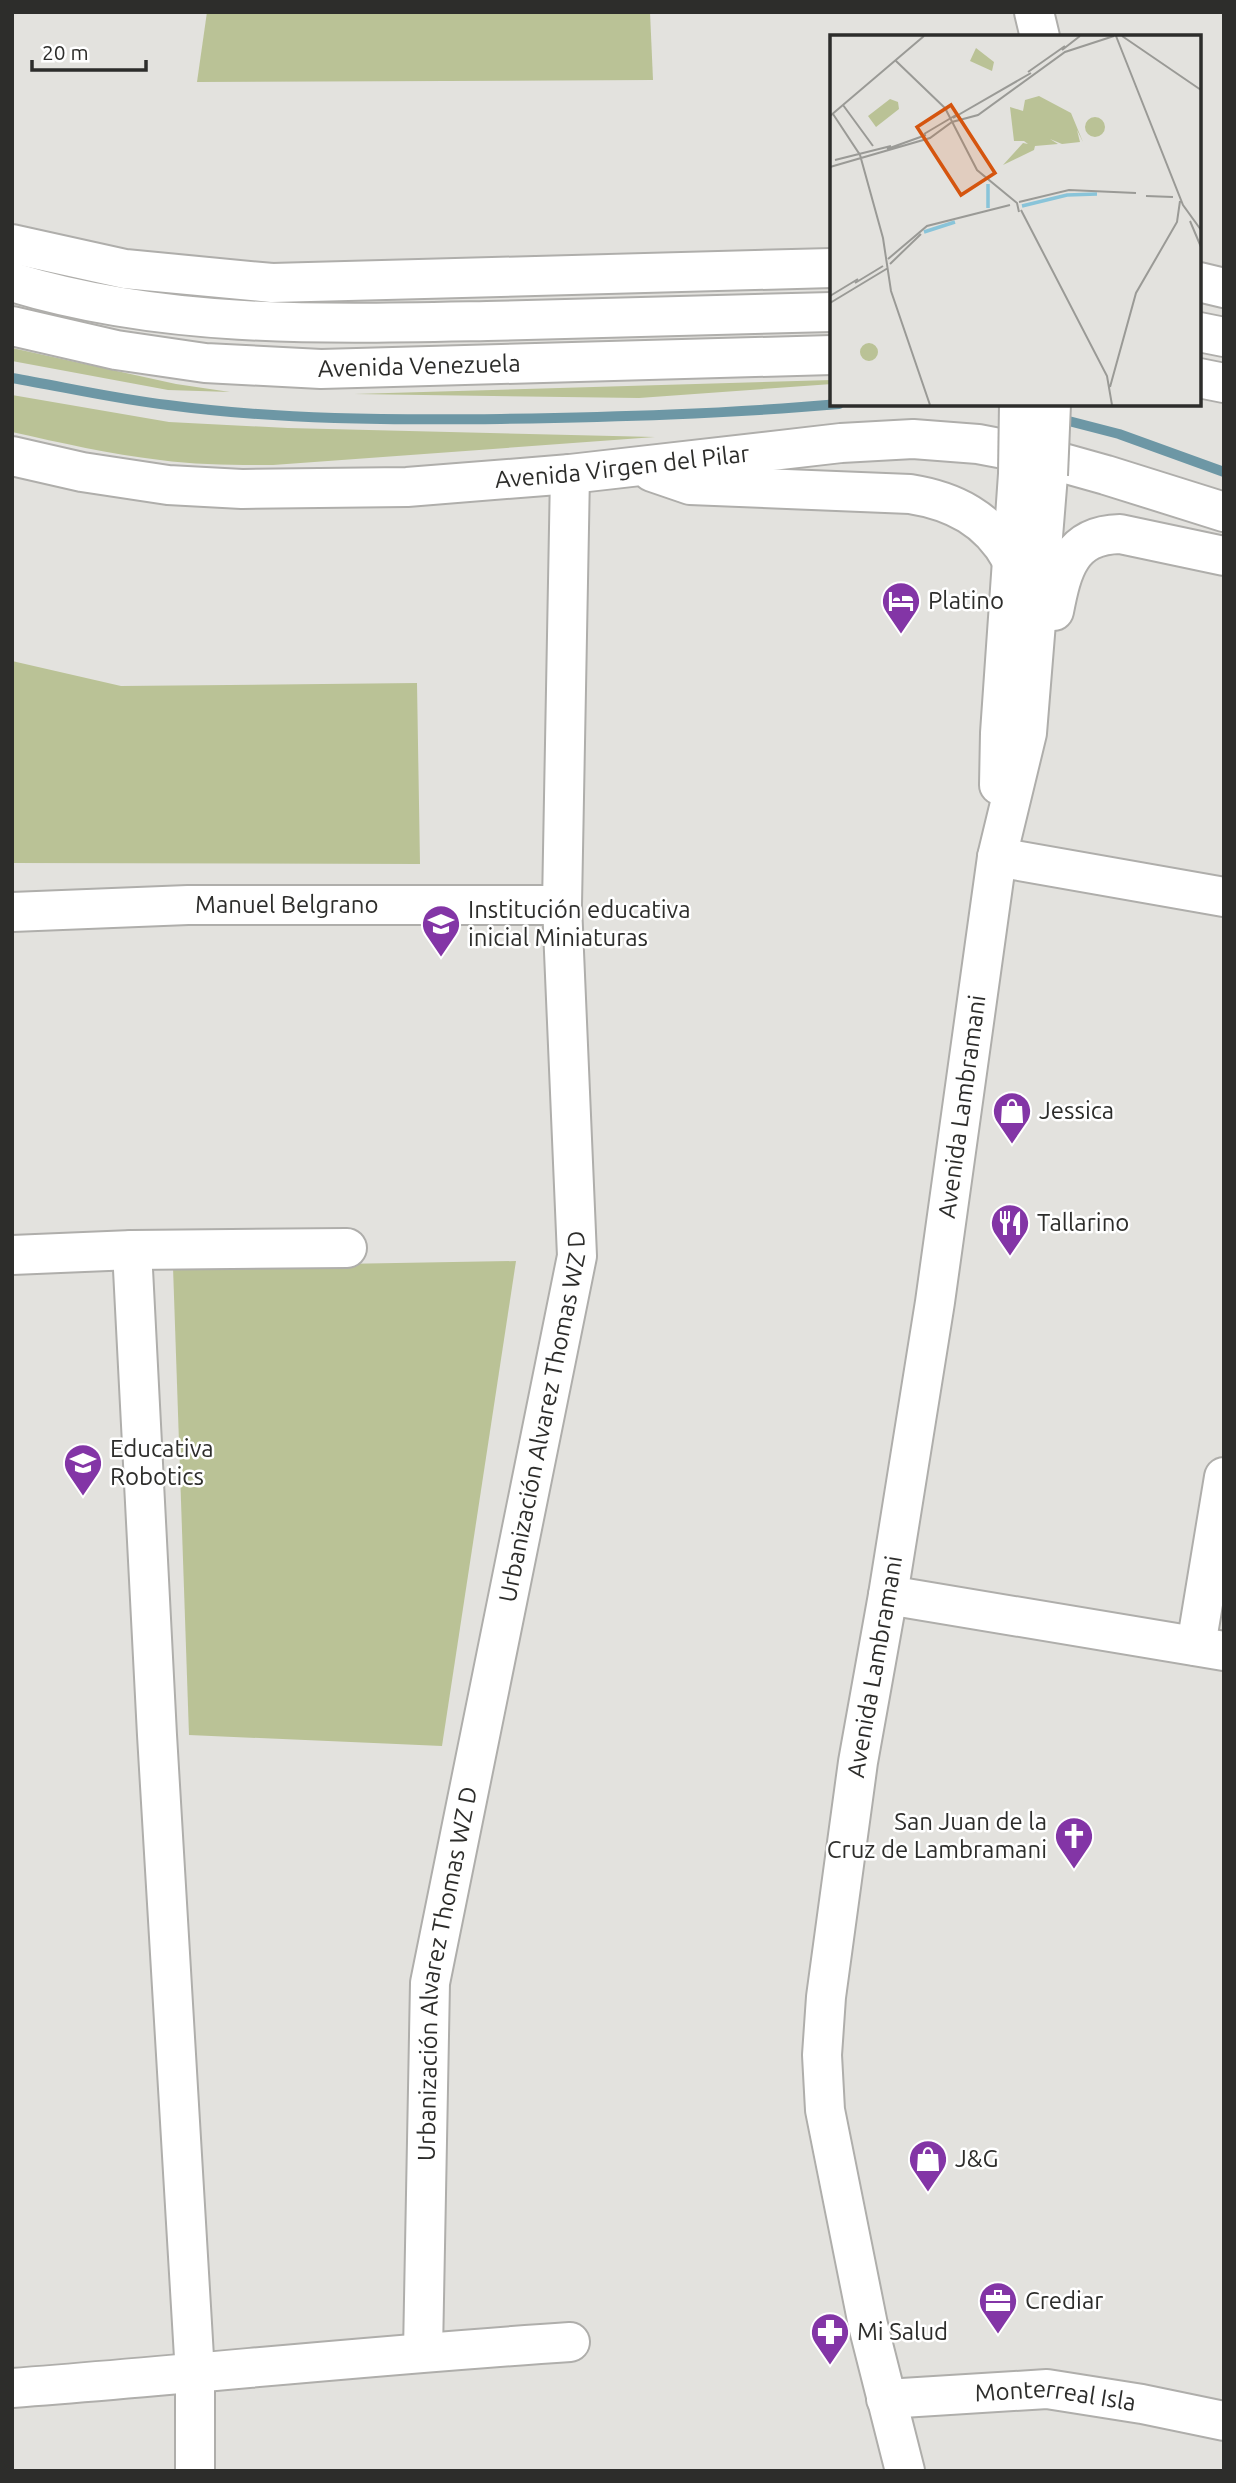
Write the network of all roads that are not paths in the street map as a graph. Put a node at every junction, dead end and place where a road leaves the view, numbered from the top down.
1 (1022, 12) edge
2 (1034, 12) edge
3 (1019, 35) edge
4 (1040, 35) edge
5 (12, 244) edge
6 (830, 268) edge
7 (12, 282) edge
8 (1201, 282) edge
9 (1224, 288) edge
10 (830, 312) edge
11 (12, 326) edge
12 (1201, 332) edge
13 (1224, 337) edge
14 (830, 355) edge
15 (1201, 378) edge
16 (1224, 383) edge
17 (1019, 406) edge
18 (1050, 406) edge
19 (12, 456) edge
20 (633, 466) junction
21 (570, 474) junction
22 (1033, 475) junction
23 (1224, 512) edge
24 (1224, 556) edge
25 (1011, 559) junction
26 (1027, 733) junction
27 (997, 857) junction
28 (1224, 897) edge
29 (562, 905) junction
30 (12, 912) edge
31 (347, 1248) dead end
32 (132, 1250) junction
33 (12, 1255) edge
34 (1224, 1477) edge
35 (888, 1595) junction
36 (1210, 1648) edge
37 (570, 2342) dead end
38 (423, 2352) junction
39 (195, 2374) junction
40 (12, 2388) edge
41 (886, 2399) junction
42 (1224, 2421) edge
43 (195, 2471) edge
44 (905, 2471) edge

1 - 3 main road
2 - 4 main road
5 - 6 main road
7 - 10 main road, Avenida Venezuela
8 - 9 main road
11 - 14 main road, Avenida Venezuela
12 - 13 main road
15 - 16 main road
17 - 22 main road, bridge
18 - 22 main road, bridge
19 - 21 main road, Avenida Virgen del Pilar
20 - 21 main road, Avenida Virgen del Pilar
20 - 23 main road, Avenida Virgen del Pilar
20 - 25 main road
21 - 29 main road, Urbanización Alvarez Thomas WZ D
22 - 25 main road, Avenida Lambramani
22 - 26 main road, Avenida Lambramani
24 - 26 main road
25 - 27 main road, Avenida Lambramani
26 - 27 main road, Avenida Lambramani
27 - 28 main road
27 - 35 main road, Avenida Lambramani
29 - 30 main road, Manuel Belgrano
29 - 38 main road, Urbanización Alvarez Thomas WZ D
31 - 32 main road
32 - 33 main road
32 - 39 main road
34 - 36 main road
35 - 36 main road
35 - 41 main road, Avenida Lambramani
37 - 38 main road
38 - 39 main road
39 - 40 main road
39 - 43 main road
41 - 42 main road, Monterreal Isla
41 - 44 main road, Avenida Lambramani

